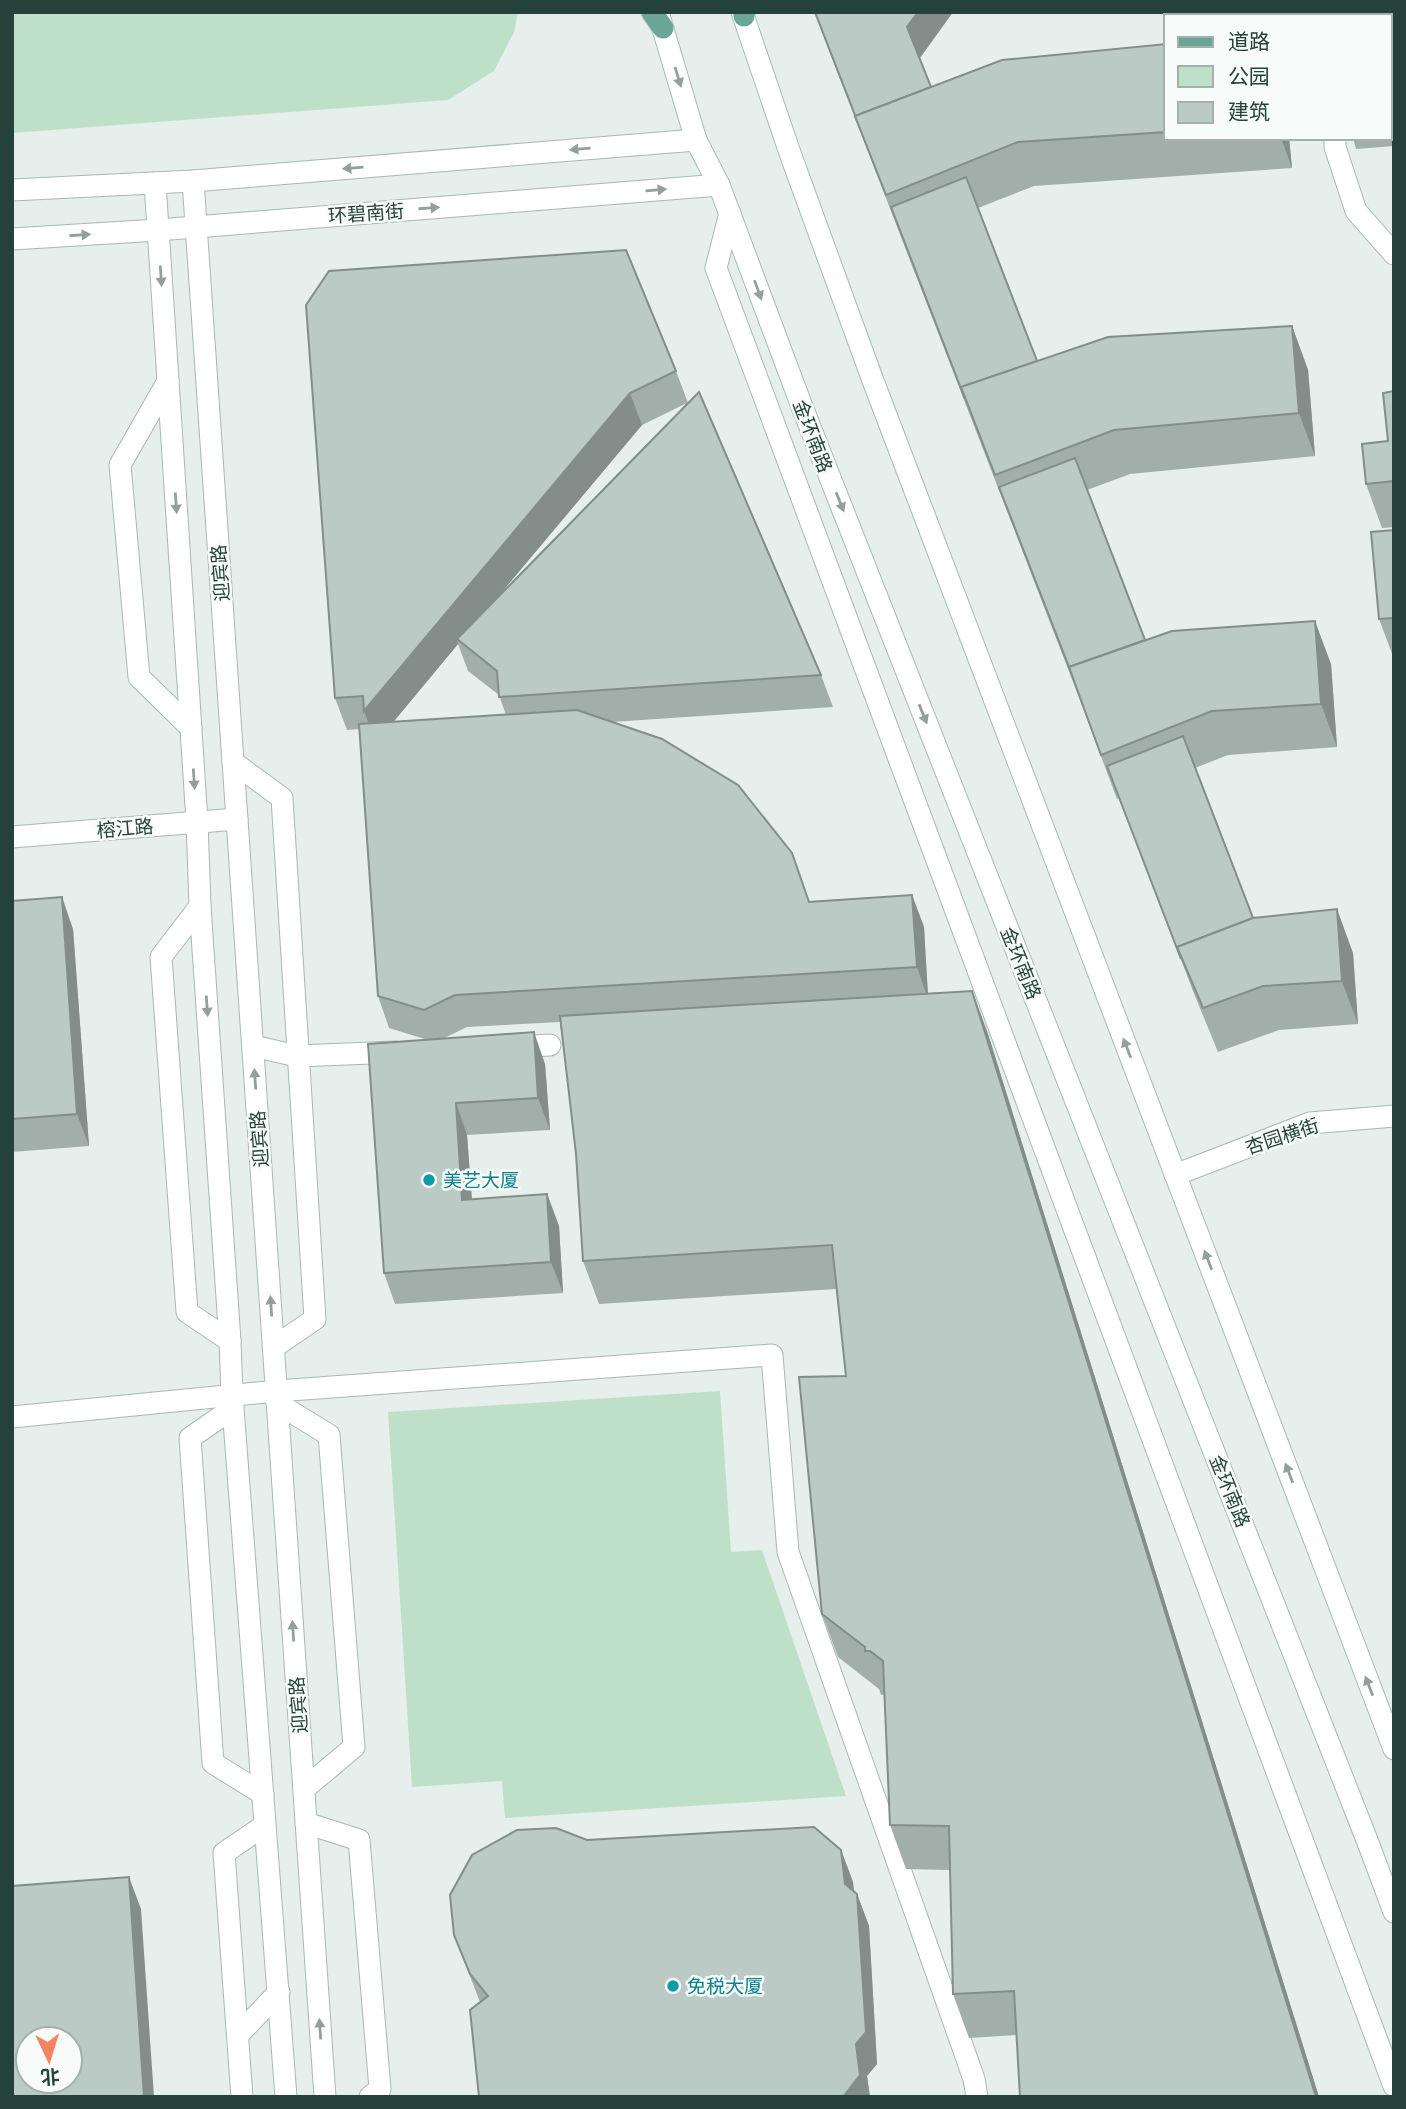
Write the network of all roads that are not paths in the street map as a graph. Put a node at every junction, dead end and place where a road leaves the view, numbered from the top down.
1 (743, 13) edge
2 (658, 17) edge
3 (696, 140) junction
4 (1335, 140) edge
5 (193, 181) junction
6 (156, 183) junction
7 (719, 185) junction
8 (12, 190) edge
9 (730, 213) junction
10 (196, 227) junction
11 (158, 230) junction
12 (12, 239) edge
13 (1394, 254) edge
14 (168, 381) junction
15 (191, 728) junction
16 (233, 762) junction
17 (237, 819) junction
18 (197, 821) junction
19 (12, 837) edge
20 (200, 906) junction
21 (550, 1045) dead end
22 (253, 1046) junction
23 (496, 1047) edge
24 (417, 1051) edge
25 (297, 1056) junction
26 (1394, 1116) edge
27 (1175, 1175) junction
28 (230, 1340) junction
29 (274, 1347) junction
30 (277, 1397) junction
31 (233, 1402) junction
32 (12, 1417) edge
33 (1394, 1749) edge
34 (304, 1789) junction
35 (263, 1794) junction
36 (306, 1823) junction
37 (265, 1825) junction
38 (1394, 1912) edge
39 (279, 1992) junction
40 (238, 2035) junction
41 (1394, 2086) edge
42 (242, 2097) edge
43 (286, 2097) edge
44 (325, 2097) edge
45 (370, 2097) edge
46 (976, 2097) edge

27 -> 1 street
2 -> 3 street, 金环南路
3 -> 5 street
3 - 7 street, 金环南路
4 - 13 street
5 - 6 street
5 - 10 street, 迎宾路
6 - 8 street
6 - 11 street, 迎宾路
7 - 9 street, 金环南路
10 -> 7 street, 环碧南街
9 -> 38 street, 金环南路
9 - 41 street
10 - 11 street, 环碧南街
10 - 16 street, 迎宾路
12 -> 11 street, 环碧南街
11 -> 14 street, 迎宾路
14 -> 15 street, 迎宾路
14 - 15 street
15 -> 18 street, 迎宾路
16 - 17 street, 迎宾路
16 - 25 street
17 - 18 street, 榕江路
17 - 22 street, 迎宾路
18 - 19 street, 榕江路
18 - 20 street, 迎宾路
20 -> 28 street, 迎宾路
20 - 28 street
21 - 23 street
22 - 25 street
29 -> 22 street, 迎宾路
24 - 25 street
25 - 29 street
26 - 27 street, 杏园横街
33 -> 27 street
28 - 31 street, 迎宾路
29 - 30 street, 迎宾路
30 - 31 street
34 -> 30 street, 迎宾路
30 - 34 street
30 - 46 street
31 - 32 street
31 - 35 street, 迎宾路
31 - 35 street
34 - 36 street, 迎宾路
35 - 37 street, 迎宾路
44 -> 36 street, 迎宾路
36 - 45 street
37 - 39 street, 迎宾路
37 - 40 street
39 - 40 street
39 - 43 street, 迎宾路
40 - 42 street

